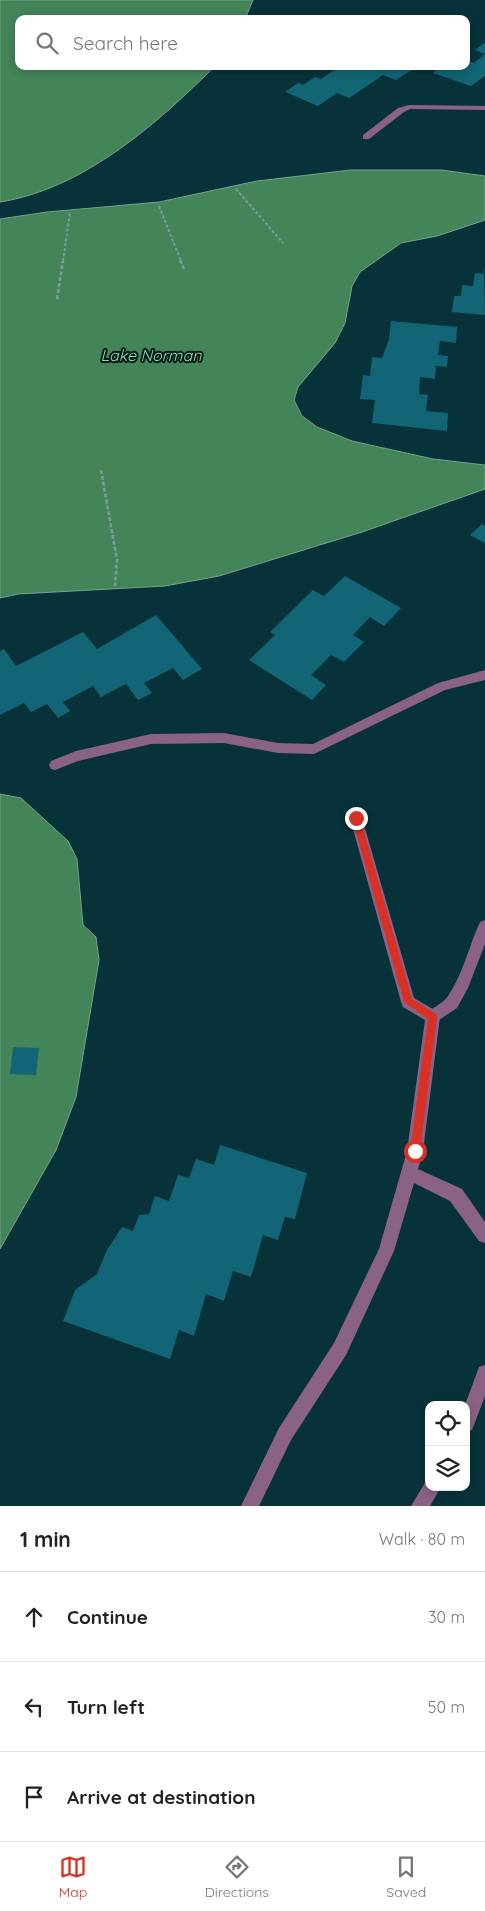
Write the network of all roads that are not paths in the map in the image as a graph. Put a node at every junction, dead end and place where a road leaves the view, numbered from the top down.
1 (485, 108) edge
2 (366, 137) dead end
3 (485, 675) edge
4 (55, 766) dead end
5 (356, 818) dead end
6 (485, 926) edge
7 (433, 1017) junction
8 (408, 1172) junction
9 (485, 1235) edge
10 (485, 1373) edge
11 (470, 1413) edge
12 (429, 1491) edge
13 (250, 1506) edge
14 (420, 1506) edge

1 - 2 street
3 - 4 street
5 - 7 street
6 - 7 street
7 - 8 street
8 - 9 street
8 - 13 street
10 - 11 street
12 - 14 street

